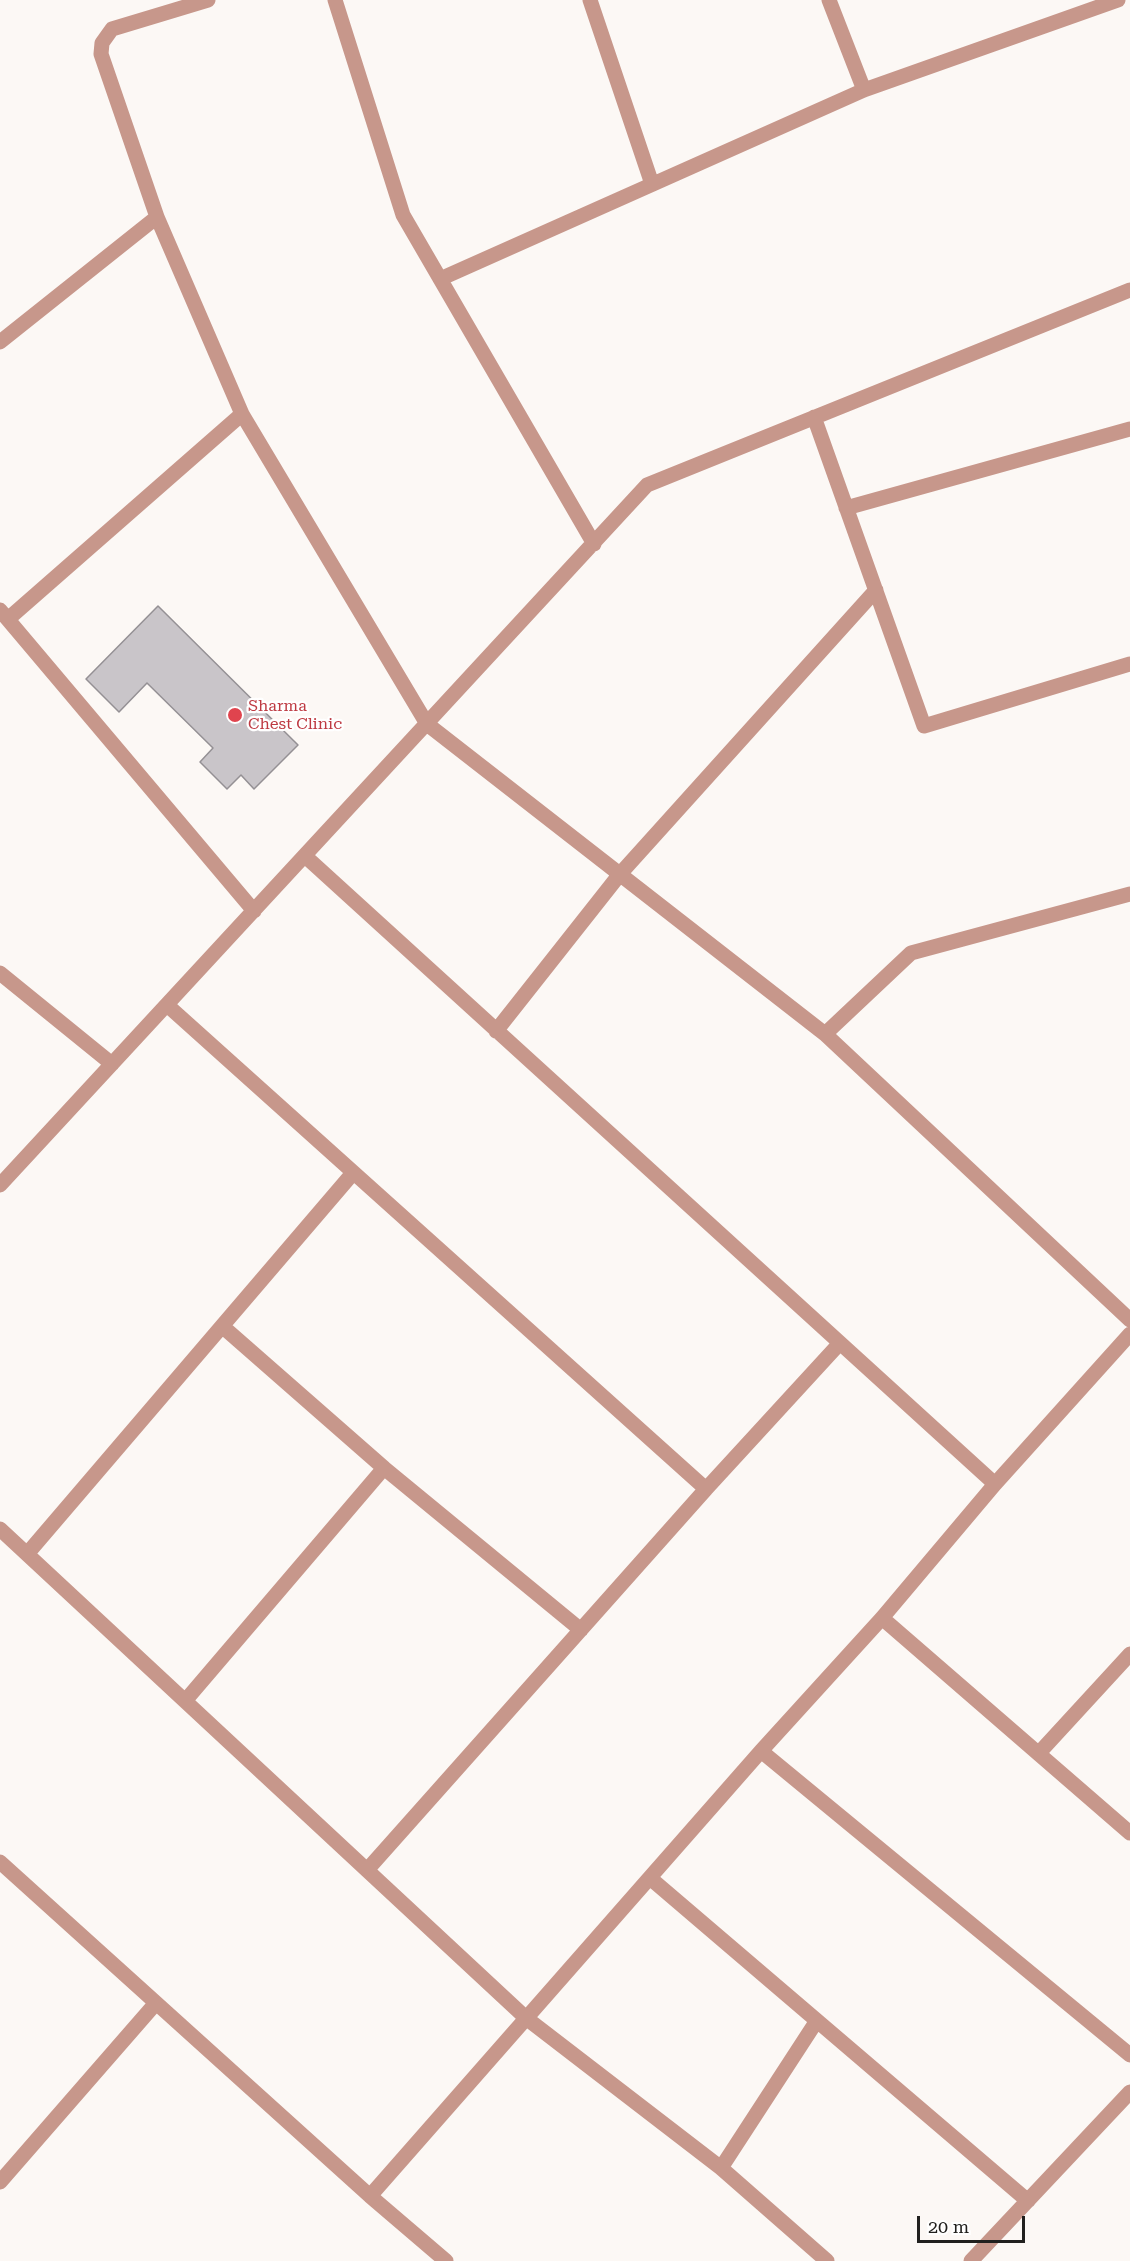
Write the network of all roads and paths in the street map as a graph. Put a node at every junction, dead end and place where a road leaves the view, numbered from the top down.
1 (208, 0) edge
2 (335, 0) edge
3 (590, 0) edge
4 (829, 0) edge
5 (1070, 0) edge
6 (1118, 0) edge
7 (1074, 16) junction
8 (864, 90) junction
9 (652, 184) junction
10 (157, 217) junction
11 (440, 279) junction
12 (1130, 290) edge
13 (0, 342) edge
14 (242, 414) junction
15 (814, 417) junction
16 (1130, 429) edge
17 (846, 508) junction
18 (594, 544) junction
19 (876, 590) junction
20 (4, 615) edge
21 (1130, 664) edge
22 (427, 724) junction
23 (305, 856) junction
24 (620, 874) junction
25 (1130, 894) edge
26 (254, 910) junction
27 (0, 973) edge
28 (167, 1005) junction
29 (496, 1031) junction
30 (825, 1034) junction
31 (112, 1064) junction
32 (353, 1173) junction
33 (0, 1185) edge
34 (1130, 1320) edge
35 (222, 1326) junction
36 (1130, 1334) edge
37 (840, 1343) junction
38 (384, 1467) junction
39 (995, 1484) junction
40 (706, 1489) junction
41 (0, 1529) edge
42 (27, 1554) junction
43 (882, 1618) junction
44 (581, 1630) junction
45 (1130, 1654) edge
46 (185, 1701) junction
47 (761, 1752) junction
48 (1039, 1753) junction
49 (1130, 1833) edge
50 (0, 1862) edge
51 (367, 1870) junction
52 (650, 1878) junction
53 (156, 2003) junction
54 (526, 2018) junction
55 (816, 2022) junction
56 (1130, 2055) edge
57 (1130, 2092) edge
58 (721, 2168) junction
59 (0, 2182) edge
60 (370, 2196) junction
61 (1028, 2201) junction
62 (446, 2261) edge
63 (827, 2261) edge
64 (971, 2261) edge

1 - 10 street
2 - 11 street
3 - 9 street
4 - 8 street
5 - 7 street
6 - 7 street
7 - 8 street
8 - 9 street
9 - 11 street
10 - 13 street
10 - 14 street
11 - 18 street
12 - 15 street
14 - 20 street
14 - 22 street
15 - 17 street
15 - 18 street
16 - 17 street
17 - 19 street
18 - 22 street
19 - 21 street
19 - 24 street
20 - 26 street
22 - 23 street
22 - 24 street
23 - 26 street
23 - 29 street
24 - 29 street
24 - 30 street
25 - 30 street
26 - 28 street
27 - 31 street
28 - 31 street
28 - 32 street
29 - 37 street
30 - 34 street
31 - 33 street
32 - 35 street
32 - 40 street
35 - 38 street
35 - 42 street
36 - 39 street
37 - 39 street
37 - 40 street
38 - 44 street
38 - 46 street
39 - 43 street
40 - 44 street
41 - 42 street
42 - 46 street
43 - 47 street
43 - 48 street
44 - 51 street
45 - 48 street
46 - 51 street
47 - 52 street
47 - 56 street
48 - 49 street
50 - 53 street
51 - 54 street
52 - 54 street
52 - 55 street
53 - 59 street
53 - 60 street
54 - 58 street
54 - 60 street
55 - 58 street
55 - 61 street
57 - 61 street
58 - 63 street
60 - 62 street
61 - 64 street

